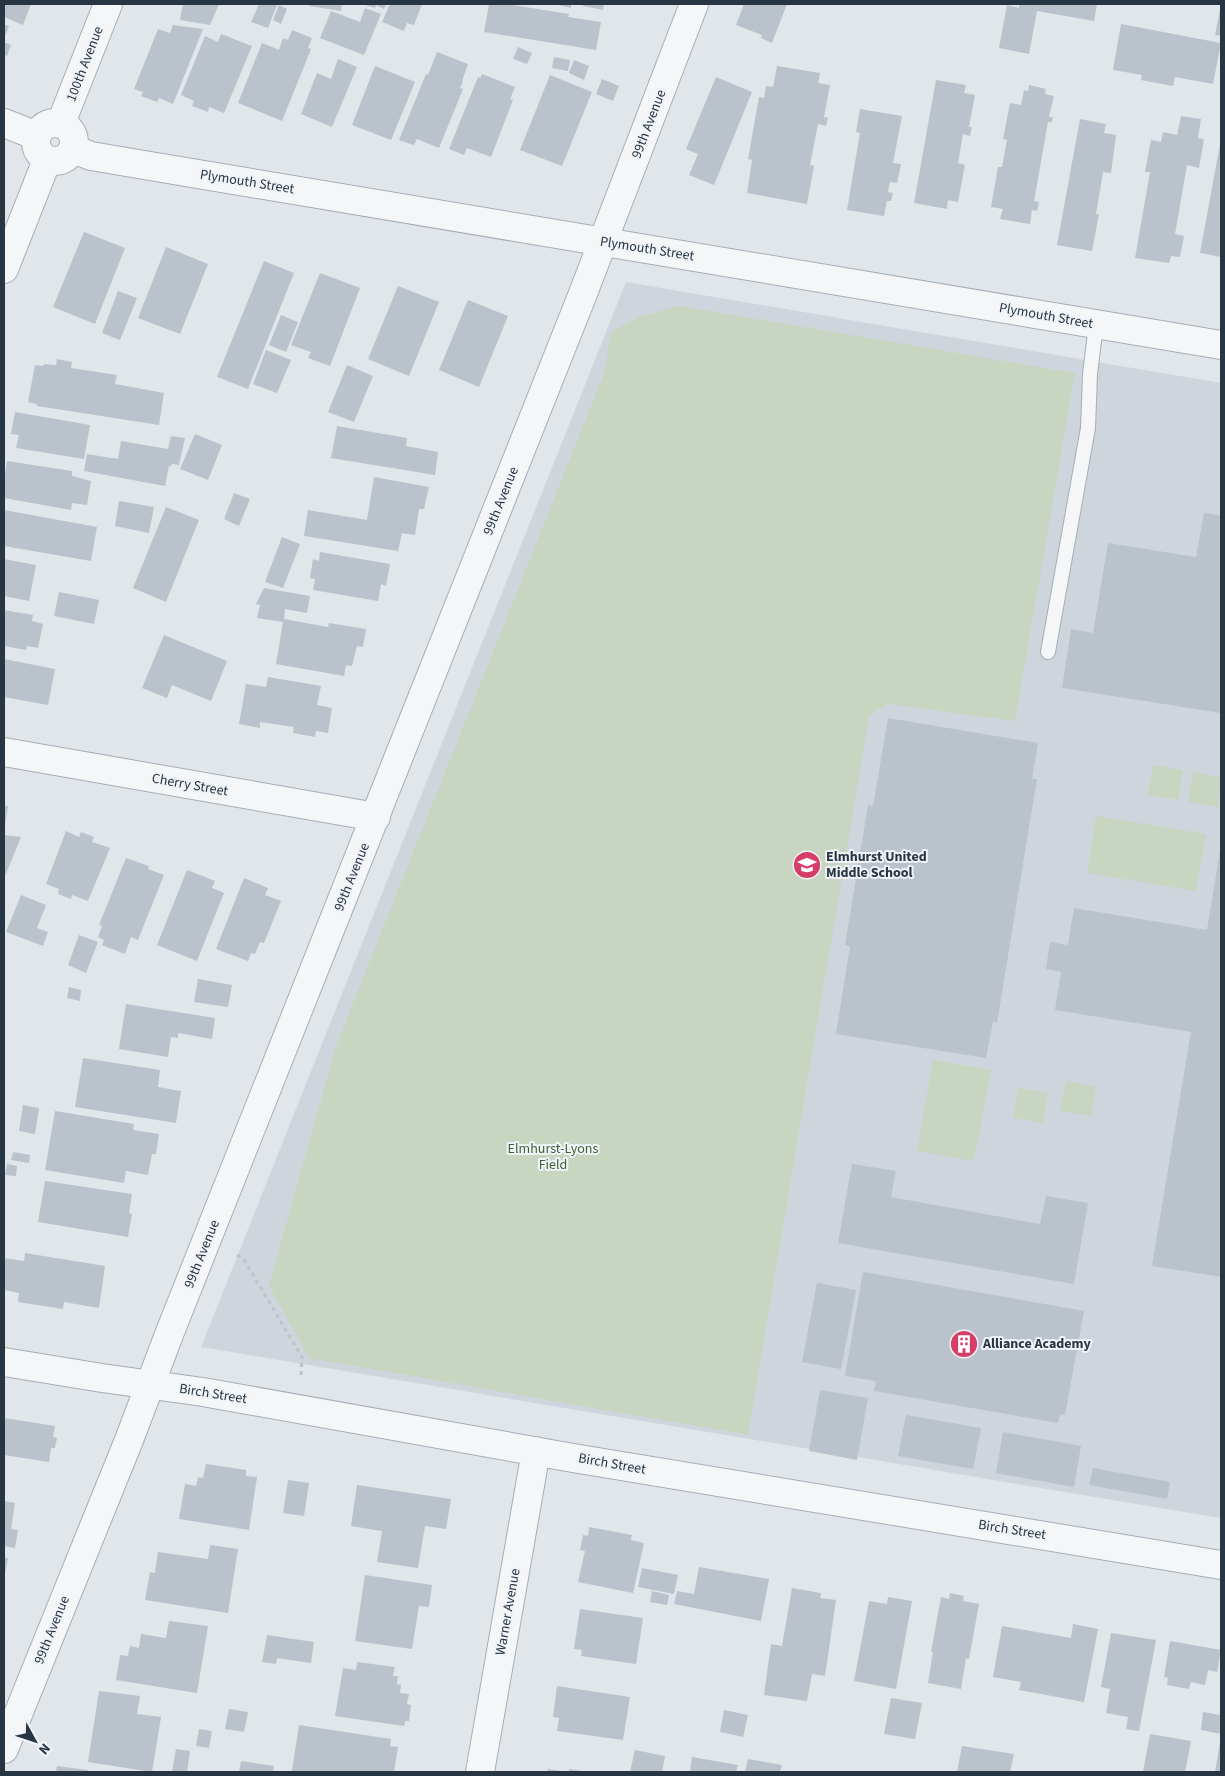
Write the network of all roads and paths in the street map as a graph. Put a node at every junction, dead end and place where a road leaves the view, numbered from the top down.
1 (108, 4) edge
2 (694, 4) edge
3 (4, 123) edge
4 (61, 123) junction
5 (37, 136) junction
6 (74, 149) junction
7 (47, 160) junction
8 (603, 242) junction
9 (4, 270) edge
10 (1096, 325) junction
11 (1221, 345) edge
12 (1048, 652) dead end
13 (4, 752) edge
14 (376, 817) junction
15 (208, 1238) junction
16 (4, 1362) edge
17 (150, 1384) junction
18 (298, 1408) junction
19 (536, 1451) junction
20 (1221, 1565) edge
21 (4, 1749) edge
22 (480, 1772) edge

1 - 4 street, 100th Avenue
2 - 8 street, 99th Avenue
3 - 5 street
4 - 5 street
4 - 6 street
5 - 7 street
6 - 7 street
6 - 8 street, Plymouth Street
7 - 9 street
8 - 10 street, Plymouth Street
8 - 14 street, 99th Avenue
10 - 11 street, Plymouth Street
10 - 12 lane
13 - 14 street, Cherry Street
14 - 15 street, 99th Avenue
15 - 17 street, 99th Avenue
15 - 18 path
16 - 17 street, Birch Street
17 - 18 street, Birch Street
17 - 21 street, 99th Avenue
18 - 19 street, Birch Street
19 - 20 street, Birch Street
19 - 22 street, Warner Avenue

